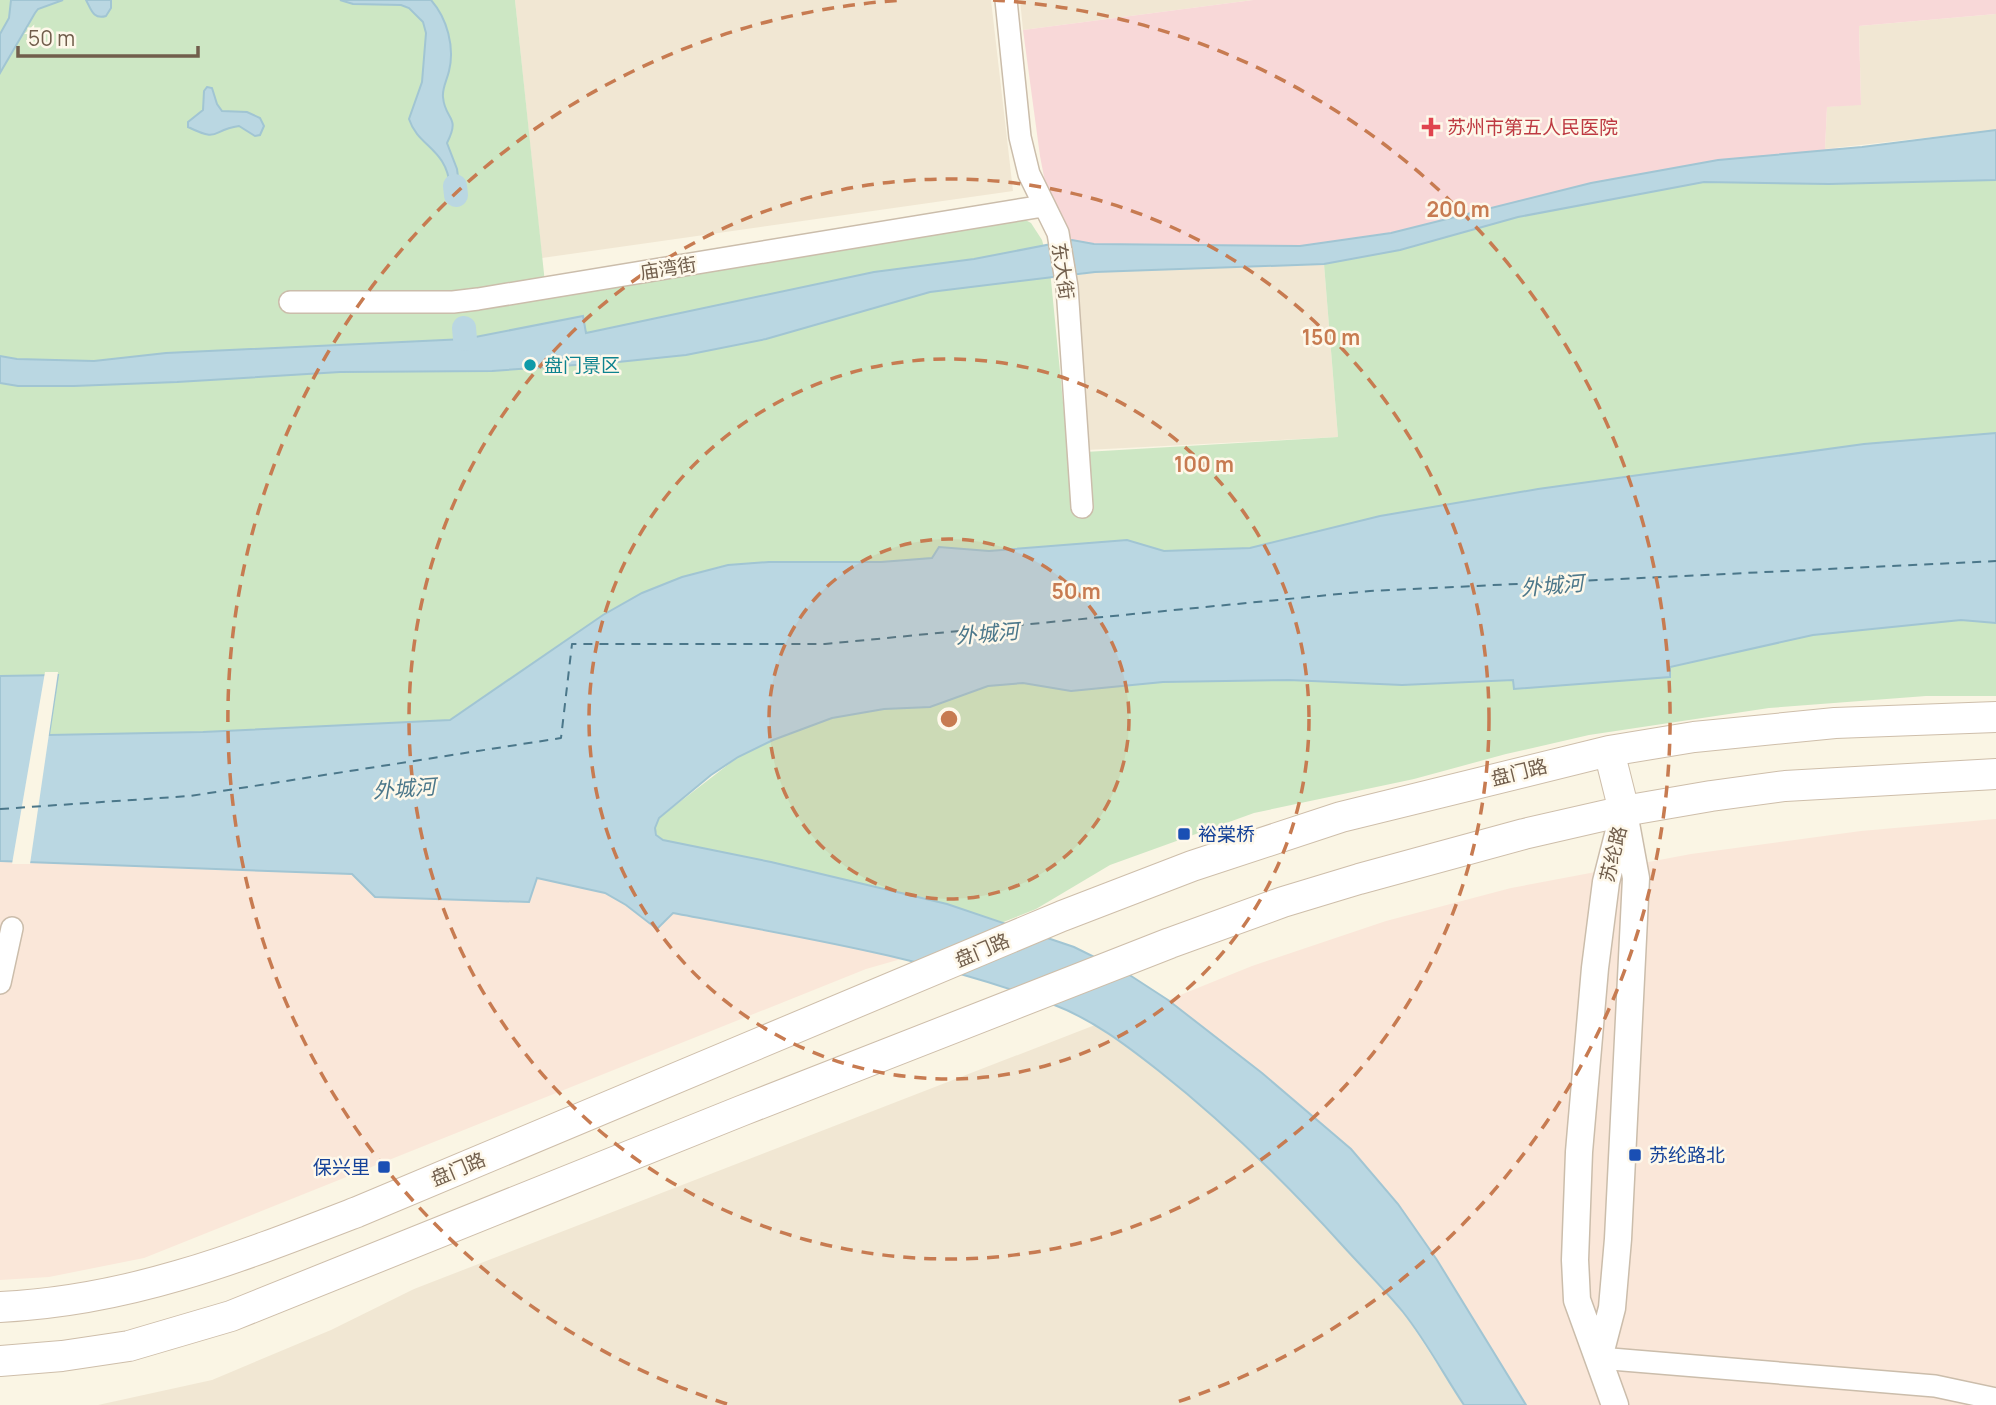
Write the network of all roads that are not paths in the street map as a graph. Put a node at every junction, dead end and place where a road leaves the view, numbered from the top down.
1 (1006, 0) edge
2 (1043, 206) junction
3 (290, 302) dead end
4 (1082, 508) dead end
5 (1996, 717) edge
6 (1609, 751) junction
7 (1996, 774) edge
8 (1624, 811) junction
9 (12, 928) dead end
10 (0, 983) edge
11 (0, 1307) edge
12 (1599, 1358) junction
13 (0, 1362) edge
14 (1996, 1399) edge
15 (1615, 1405) edge

1 - 2 street, 东大街
2 - 3 street, 庙湾街
2 - 4 street, 东大街
5 - 6 main road, 盘门路
6 - 8 main road
6 - 11 main road, 盘门路
7 - 8 main road
8 - 12 street, 苏纶路
8 - 12 street, 苏纶路
8 - 13 main road
9 - 10 street
12 - 14 street
12 - 15 street, 苏纶路

